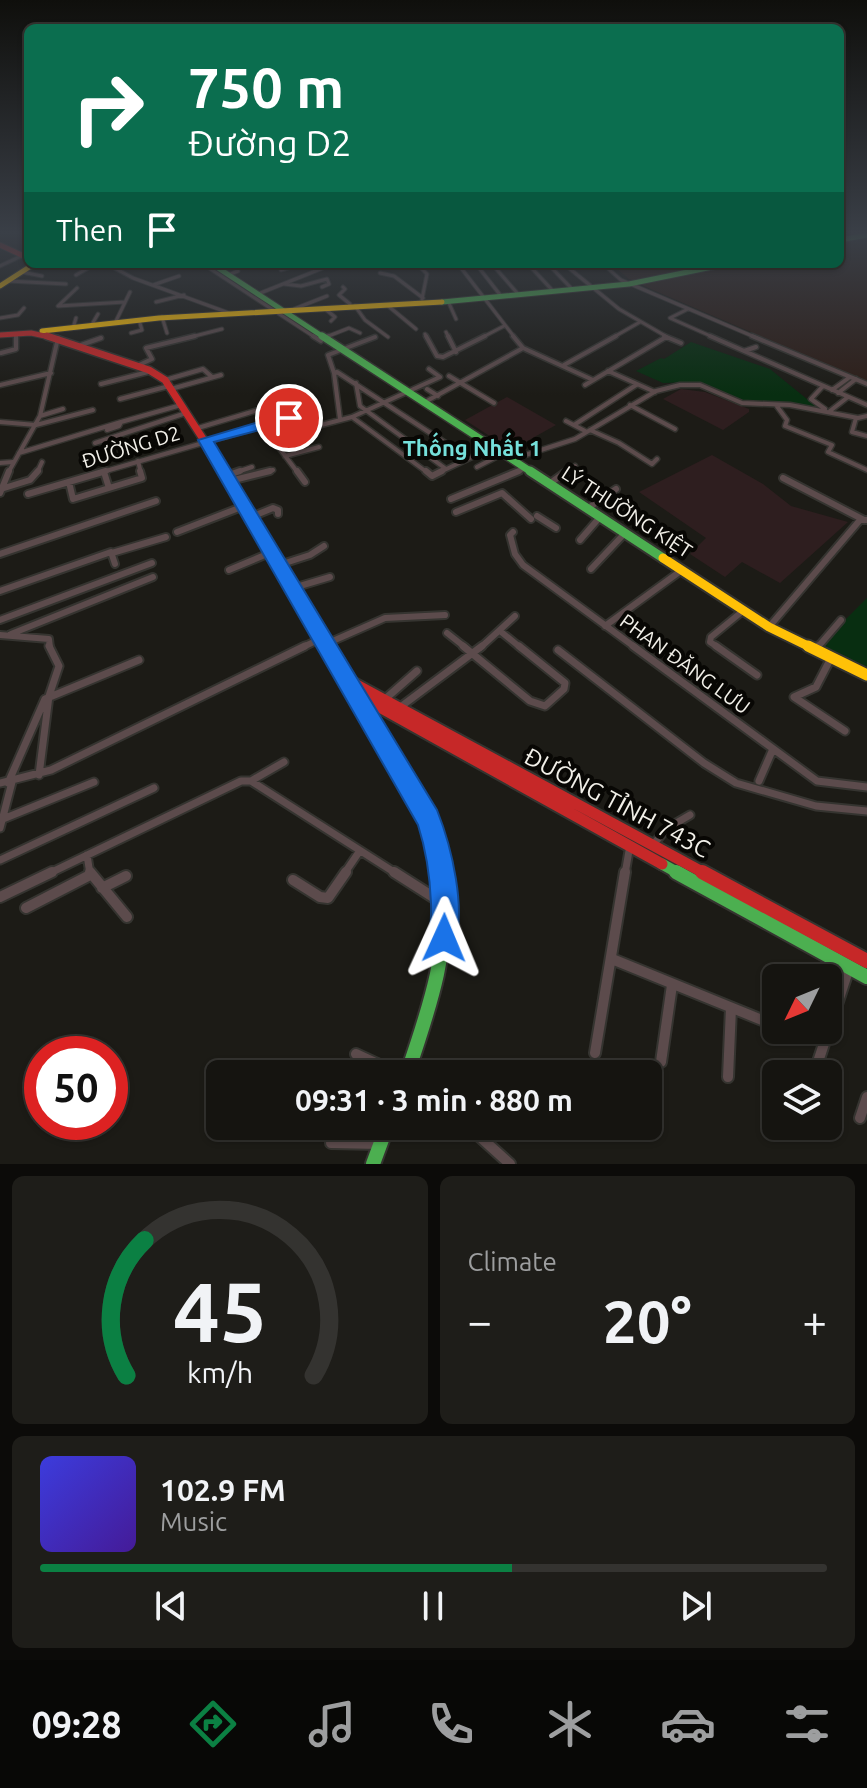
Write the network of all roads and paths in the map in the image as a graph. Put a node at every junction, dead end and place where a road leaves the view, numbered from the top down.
1 (157, 286) edge
2 (242, 286) edge
3 (249, 286) edge
4 (278, 286) edge
5 (406, 286) edge
6 (425, 286) edge
7 (475, 286) edge
8 (493, 286) edge
9 (511, 286) edge
10 (549, 286) edge
11 (569, 286) edge
12 (598, 286) edge
13 (634, 286) edge
14 (343, 287) dead end
15 (589, 287) junction
16 (77, 288) dead end
17 (572, 289) junction
18 (553, 291) junction
19 (130, 292) dead end
20 (258, 294) junction
21 (518, 294) junction
22 (185, 295) junction
23 (327, 296) dead end
24 (501, 296) junction
25 (483, 297) junction
26 (422, 300) junction
27 (448, 301) junction
28 (125, 302) junction
29 (156, 302) dead end
30 (387, 305) junction
31 (352, 307) junction
32 (24, 308) dead end
33 (324, 308) junction
34 (688, 309) junction
35 (283, 310) junction
36 (229, 313) junction
37 (98, 314) dead end
38 (162, 317) junction
39 (0, 318) edge
40 (456, 319) dead end
41 (139, 320) junction
42 (331, 321) dead end
43 (640, 322) junction
44 (115, 323) junction
45 (91, 326) junction
46 (504, 326) junction
47 (222, 329) dead end
48 (416, 329) dead end
49 (446, 332) dead end
50 (31, 333) junction
51 (131, 333) dead end
52 (167, 333) dead end
53 (360, 333) dead end
54 (16, 334) junction
55 (425, 334) dead end
56 (0, 335) edge
57 (375, 337) dead end
58 (388, 337) dead end
59 (666, 337) junction
60 (58, 338) junction
61 (101, 338) dead end
62 (323, 339) junction
63 (681, 343) dead end
64 (81, 345) junction
65 (756, 347) dead end
66 (523, 348) junction
67 (346, 349) junction
68 (744, 351) junction
69 (456, 352) junction
70 (1, 353) edge
71 (139, 365) junction
72 (564, 365) junction
73 (429, 369) dead end
74 (152, 371) junction
75 (608, 371) junction
76 (51, 373) junction
77 (334, 373) junction
78 (221, 375) dead end
79 (449, 376) dead end
80 (212, 377) junction
81 (853, 378) junction
82 (593, 380) junction
83 (356, 383) junction
84 (460, 383) junction
85 (101, 384) dead end
86 (867, 384) edge
87 (0, 385) edge
88 (168, 385) junction
89 (585, 385) dead end
90 (636, 385) junction
91 (823, 386) junction
92 (427, 389) dead end
93 (835, 391) junction
94 (409, 392) junction
95 (655, 392) junction
96 (438, 396) junction
97 (848, 397) junction
98 (120, 399) dead end
99 (425, 402) junction
100 (384, 403) junction
101 (494, 403) dead end
102 (275, 405) dead end
103 (630, 405) junction
104 (776, 405) junction
105 (867, 405) edge
106 (63, 409) dead end
107 (184, 409) junction
108 (93, 410) dead end
109 (365, 410) junction
110 (829, 411) junction
111 (40, 416) junction
112 (867, 416) edge
113 (352, 417) junction
114 (289, 418) dead end
115 (856, 418) junction
116 (340, 419) junction
117 (566, 421) dead end
118 (0, 422) edge
119 (121, 422) junction
120 (8, 423) junction
121 (36, 425) junction
122 (574, 425) junction
123 (198, 428) junction
124 (675, 429) dead end
125 (0, 431) edge
126 (104, 431) dead end
127 (589, 431) junction
128 (867, 436) edge
129 (205, 440) junction
130 (95, 443) dead end
131 (319, 447) dead end
132 (493, 447) junction
133 (19, 453) junction
134 (285, 456) junction
135 (508, 456) junction
136 (467, 457) junction
137 (657, 459) dead end
138 (138, 461) junction
139 (13, 462) junction
140 (42, 462) dead end
141 (0, 463) edge
142 (575, 466) dead end
143 (252, 467) dead end
144 (477, 467) dead end
145 (527, 468) junction
146 (446, 469) junction
147 (273, 470) dead end
148 (867, 470) edge
149 (104, 472) junction
150 (228, 478) junction
151 (783, 478) dead end
152 (69, 482) junction
153 (305, 482) dead end
154 (549, 484) junction
155 (109, 488) junction
156 (616, 489) dead end
157 (0, 491) edge
158 (28, 494) dead end
159 (73, 499) junction
160 (451, 499) dead end
161 (156, 501) dead end
162 (244, 506) junction
163 (75, 509) dead end
164 (587, 509) junction
165 (456, 512) dead end
166 (278, 514) dead end
167 (251, 517) junction
168 (600, 517) junction
169 (866, 520) edge
170 (556, 528) dead end
171 (177, 532) dead end
172 (513, 532) dead end
173 (625, 533) junction
174 (166, 537) dead end
175 (580, 540) dead end
176 (324, 546) dead end
177 (272, 552) junction
178 (112, 553) junction
179 (0, 554) edge
180 (152, 563) dead end
181 (115, 564) dead end
182 (279, 565) junction
183 (591, 569) dead end
184 (229, 570) dead end
185 (682, 570) junction
186 (153, 577) dead end
187 (330, 577) dead end
188 (293, 588) junction
189 (0, 591) edge
190 (744, 610) junction
191 (445, 615) dead end
192 (515, 616) dead end
193 (0, 620) edge
194 (841, 620) dead end
195 (605, 626) junction
196 (769, 627) junction
197 (500, 631) junction
198 (447, 633) dead end
199 (4, 635) edge
200 (324, 641) junction
201 (558, 650) dead end
202 (815, 650) junction
203 (474, 654) junction
204 (831, 658) junction
205 (139, 660) dead end
206 (417, 671) dead end
207 (757, 675) dead end
208 (867, 675) edge
209 (348, 681) junction
210 (358, 695) junction
211 (49, 696) junction
212 (380, 701) junction
213 (399, 708) junction
214 (370, 717) junction
215 (845, 731) dead end
216 (773, 749) junction
217 (284, 762) dead end
218 (39, 775) junction
219 (251, 781) junction
220 (759, 781) dead end
221 (94, 782) dead end
222 (7, 783) edge
223 (867, 787) edge
224 (154, 788) dead end
225 (867, 811) edge
226 (690, 815) dead end
227 (1, 823) edge
228 (630, 845) junction
229 (653, 845) junction
230 (359, 852) junction
231 (87, 855) junction
232 (0, 860) edge
233 (90, 875) junction
234 (126, 876) dead end
235 (293, 880) dead end
236 (102, 888) junction
237 (0, 897) edge
238 (444, 904) junction
239 (26, 908) dead end
240 (127, 917) dead end
241 (612, 959) junction
242 (867, 961) edge
243 (849, 968) junction
244 (867, 977) edge
245 (672, 985) junction
246 (731, 1008) junction
247 (762, 1020) edge
248 (595, 1053) dead end
249 (356, 1054) dead end
250 (372, 1060) edge
251 (411, 1060) edge
252 (661, 1060) edge
253 (819, 1060) edge
254 (728, 1077) dead end
255 (867, 1097) edge
256 (860, 1118) dead end
257 (382, 1140) edge
258 (483, 1140) edge
259 (331, 1143) dead end
260 (380, 1144) junction
261 (373, 1164) edge
262 (510, 1164) edge

1 - 22 street
2 - 35 street
3 - 20 main road, LÝ THƯỜNG KIỆT
4 - 20 street
5 - 26 street
6 - 26 street
7 - 25 street
8 - 24 street
9 - 21 street
10 - 18 street
11 - 17 street
12 - 15 main road
13 - 34 street
14 - 31 street
15 - 17 main road
15 - 43 street
16 - 28 street
17 - 18 main road
18 - 21 main road
19 - 28 street
20 - 35 main road, LÝ THƯỜNG KIỆT
21 - 24 main road
22 - 29 street
22 - 36 street
23 - 35 street
24 - 25 main road
25 - 27 main road
25 - 46 street
26 - 27 main road
26 - 30 main road
27 - 40 street
28 - 44 street
30 - 31 main road
30 - 48 street
31 - 33 main road
31 - 58 street
32 - 39 street
33 - 35 main road
33 - 42 street
34 - 68 street
34 - 81 street
35 - 36 main road
35 - 62 main road, LÝ THƯỜNG KIỆT
36 - 38 main road
37 - 45 street
38 - 41 main road
38 - 52 street
41 - 44 main road
41 - 51 street
43 - 59 street
43 - 72 street
44 - 45 main road
45 - 50 main road
46 - 66 street
46 - 69 street
47 - 71 street
49 - 69 street
50 - 54 main road
50 - 60 main road
53 - 62 street
54 - 56 main road
54 - 70 street
55 - 69 street
57 - 67 street
59 - 63 street
59 - 75 street
60 - 64 main road
60 - 76 street
61 - 64 street
62 - 67 main road, LÝ THƯỜNG KIỆT
64 - 71 main road
65 - 68 street
66 - 72 street
66 - 84 street
67 - 77 street
67 - 94 main road, LÝ THƯỜNG KIỆT
68 - 91 street
71 - 74 main road
72 - 82 street
73 - 94 street
74 - 85 street
74 - 88 main road
75 - 82 street
75 - 90 street
76 - 87 street
76 - 111 street
77 - 83 street
77 - 116 street
78 - 80 street
79 - 84 street
80 - 88 street
80 - 88 street
81 - 86 street
81 - 93 street
82 - 89 street
83 - 100 street
83 - 109 street
84 - 96 street
84 - 101 street
88 - 98 street
88 - 107 main road
90 - 95 street
90 - 122 street
91 - 93 street
91 - 110 street
92 - 96 street
93 - 97 street
94 - 99 main road, LÝ THƯỜNG KIỆT
94 - 100 street
95 - 103 street
95 - 104 street
96 - 99 street
97 - 105 street
97 - 110 street
99 - 132 main road, LÝ THƯỜNG KIỆT
100 - 109 street
100 - 136 street
102 - 123 street
103 - 124 street
103 - 127 street
104 - 110 street
104 - 148 street
106 - 111 street
107 - 119 street
107 - 123 main road
107 - 130 street
108 - 121 street
109 - 113 street
109 - 146 street
110 - 115 street
111 - 121 street
112 - 115 street
113 - 116 street
113 - 146 street
114 - 129 street, ĐƯỜNG D2
115 - 128 street
116 - 134 street
117 - 122 street
118 - 120 street
119 - 126 street
119 - 133 street
120 - 121 street
120 - 125 street
121 - 133 street
122 - 127 street
123 - 129 main road
127 - 135 street
127 - 137 street
129 - 138 street, ĐƯỜNG D2
129 - 150 main road
131 - 134 street
132 - 135 main road, LÝ THƯỜNG KIỆT
132 - 136 street
133 - 139 street
134 - 153 street
135 - 144 street
135 - 145 main road, LÝ THƯỜNG KIỆT
136 - 146 street
138 - 149 street, ĐƯỜNG D2
138 - 155 street
139 - 141 street
139 - 157 street
140 - 157 street
142 - 154 street
143 - 150 street
145 - 154 main road, LÝ THƯỜNG KIỆT
145 - 160 street
147 - 150 street
149 - 152 street, ĐƯỜNG D2
149 - 155 street
150 - 162 main road
151 - 169 street
152 - 158 street, ĐƯỜNG D2
152 - 159 street
154 - 164 main road, LÝ THƯỜNG KIỆT
155 - 159 street
156 - 164 street
159 - 163 street
161 - 179 street
162 - 167 main road
162 - 171 street
164 - 168 main road, LÝ THƯỜNG KIỆT
165 - 170 street
166 - 167 street
167 - 177 main road
168 - 173 main road, LÝ THƯỜNG KIỆT
168 - 175 street
169 - 196 street
172 - 195 street, PHAN ĐĂNG LƯU
173 - 183 street
173 - 185 main road, LÝ THƯỜNG KIỆT
174 - 178 street
176 - 182 street
177 - 182 main road
177 - 184 street
178 - 181 street
178 - 189 street
180 - 193 street
182 - 188 main road
185 - 190 main road, LÝ THƯỜNG KIỆT
185 - 195 street
186 - 199 street
187 - 188 street
188 - 200 main road
190 - 196 main road, LÝ THƯỜNG KIỆT
190 - 207 street
191 - 200 street
192 - 197 street
194 - 202 street
195 - 216 street, PHAN ĐĂNG LƯU
196 - 202 main road, LÝ THƯỜNG KIỆT
197 - 203 street
197 - 203 street
198 - 203 street
199 - 211 street
200 - 209 main road
200 - 218 street
201 - 225 street
202 - 204 main road, LÝ THƯỜNG KIỆT
203 - 213 street
204 - 208 main road, LÝ THƯỜNG KIỆT
204 - 215 street
205 - 211 street
206 - 212 street
209 - 210 main road
209 - 212 main road, ĐƯỜNG TỈNH 743C
210 - 212 main road, ĐƯỜNG TỈNH 743C
210 - 214 main road
211 - 218 street
211 - 222 street
212 - 213 main road, ĐƯỜNG TỈNH 743C
212 - 214 main road
212 - 228 main road, ĐƯỜNG TỈNH 743C
213 - 229 main road, ĐƯỜNG TỈNH 743C
214 - 238 main road
216 - 220 street
216 - 223 street, PHAN ĐĂNG LƯU
217 - 219 street
218 - 222 street
219 - 230 street
219 - 231 street
221 - 227 street
222 - 227 street
224 - 232 street
226 - 229 street
228 - 241 street
228 - 243 main road, ĐƯỜNG TỈNH 743C
229 - 242 main road, ĐƯỜNG TỈNH 743C
230 - 235 street
230 - 238 street
231 - 233 street
231 - 237 street
233 - 236 street
233 - 239 street
234 - 236 street
236 - 240 street
238 - 251 main road
241 - 245 street
241 - 248 street
243 - 244 main road, ĐƯỜNG TỈNH 743C
243 - 253 street
245 - 246 street
245 - 252 street
246 - 247 street
246 - 254 street
249 - 250 street
255 - 256 street
257 - 260 main road
258 - 262 street
259 - 260 street
260 - 261 main road

